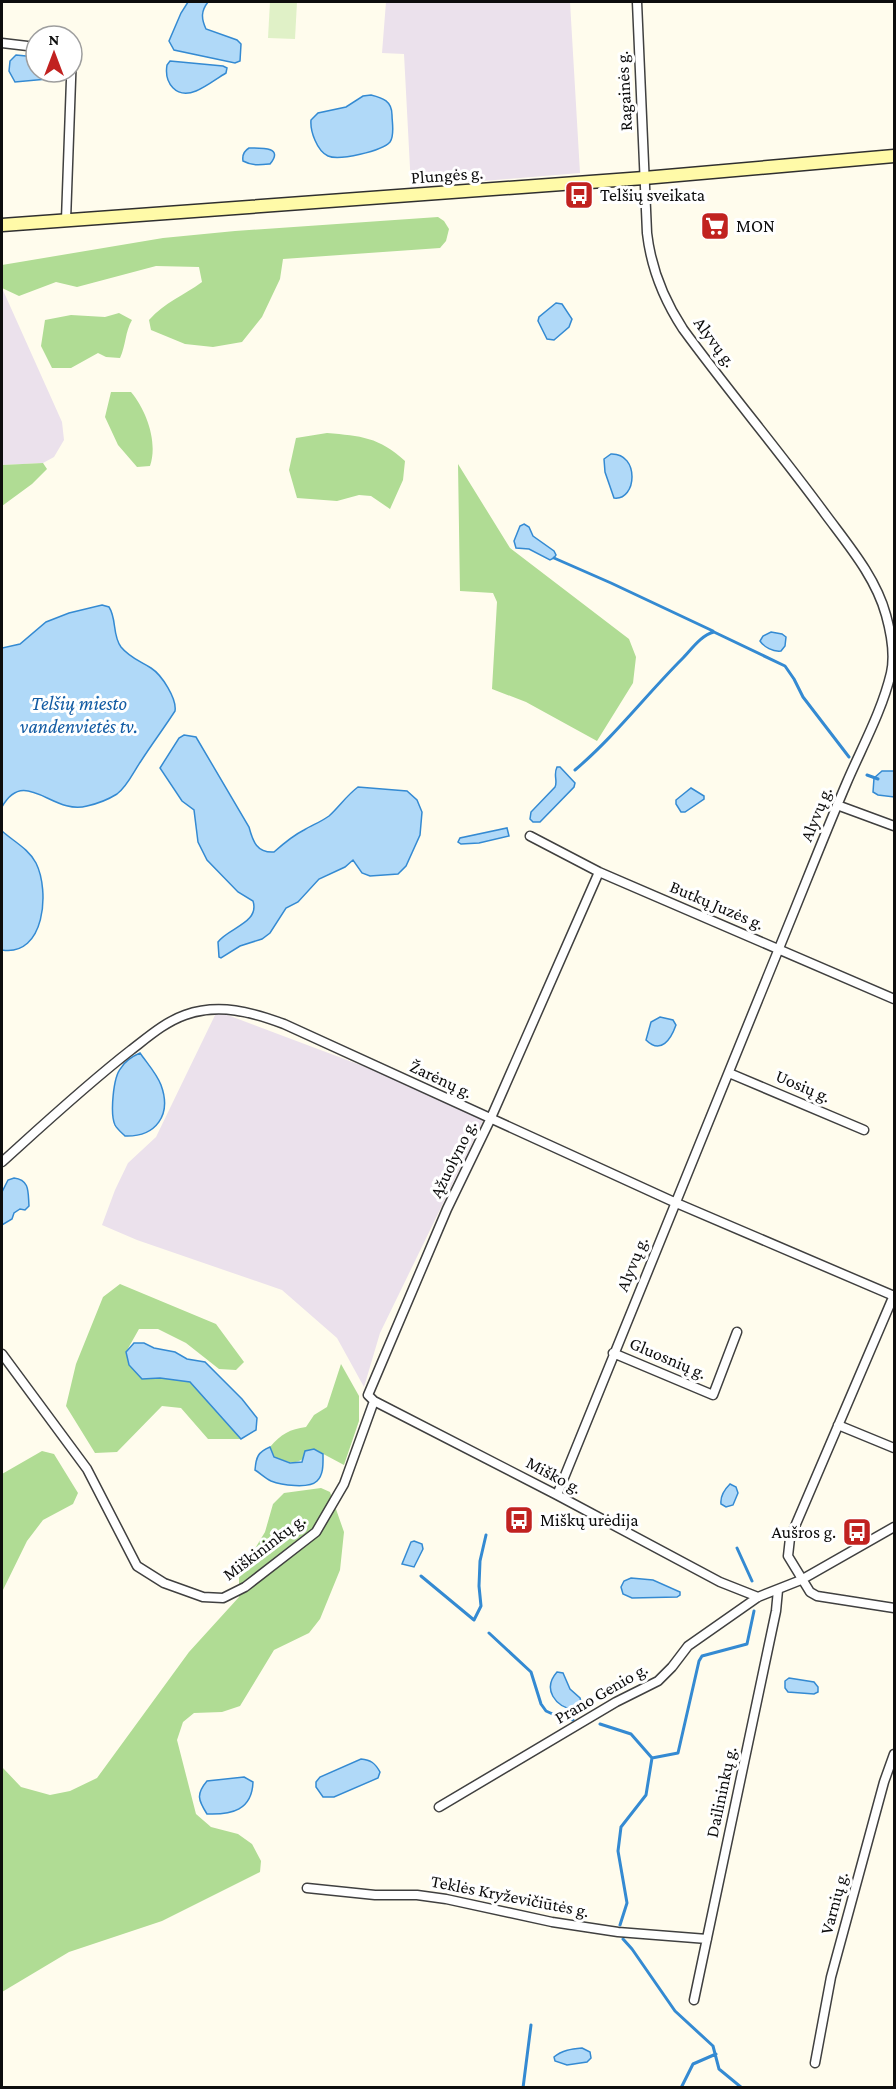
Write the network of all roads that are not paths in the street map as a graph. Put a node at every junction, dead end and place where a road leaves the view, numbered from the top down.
1 (637, 2) edge
2 (2, 43) edge
3 (24, 46) edge
4 (72, 84) edge
5 (894, 156) edge
6 (644, 178) junction
7 (66, 220) junction
8 (2, 225) edge
9 (837, 805) junction
10 (894, 826) edge
11 (530, 836) dead end
12 (599, 873) junction
13 (779, 949) junction
14 (894, 999) edge
15 (729, 1073) junction
16 (490, 1120) junction
17 (864, 1130) dead end
18 (2, 1162) edge
19 (674, 1202) junction
20 (894, 1296) edge
21 (737, 1332) dead end
22 (614, 1353) junction
23 (2, 1354) edge
24 (371, 1398) junction
25 (838, 1425) junction
26 (894, 1448) edge
27 (557, 1495) junction
28 (894, 1527) edge
29 (801, 1580) junction
30 (778, 1590) junction
31 (758, 1597) junction
32 (894, 1608) edge
33 (894, 1754) edge
34 (439, 1807) dead end
35 (307, 1888) dead end
36 (707, 1939) junction
37 (694, 2000) dead end
38 (815, 2063) dead end

1 - 6 street, Ragainės g.
2 - 3 street
4 - 7 street
5 - 6 main road, Plungės g.
6 - 7 main road, Plungės g.
6 - 9 street, Alyvų g.
7 - 8 main road, Plungės g.
9 - 10 street
9 - 13 street, Alyvų g.
11 - 12 street, Butkų Juzės g.
12 - 13 street, Butkų Juzės g.
12 - 16 street, Ąžuolyno g.
13 - 14 street, Butkų Juzės g.
13 - 15 street, Alyvų g.
15 - 17 street, Uosių g.
15 - 19 street, Alyvų g.
16 - 18 street, Žarėnų g.
16 - 19 street, Žarėnų g.
16 - 24 street, Ąžuolyno g.
19 - 20 street, Žarėnų g.
19 - 22 street, Alyvų g.
20 - 25 street
21 - 22 street, Gluosnių g.
22 - 27 street, Alyvų g.
23 - 24 street, Miškininkų g.
24 - 27 street, Miško g.
25 - 26 street
25 - 29 street
27 - 31 street, Miško g.
28 - 29 street, Prano Genio g.
29 - 30 street, Prano Genio g.
29 - 32 street
30 - 31 street, Prano Genio g.
30 - 36 street, Dailininkų g.
31 - 34 street, Prano Genio g.
33 - 38 street, Varnių g.
35 - 36 street, Teklės Kryževičiūtės g.
36 - 37 street, Dailininkų g.

